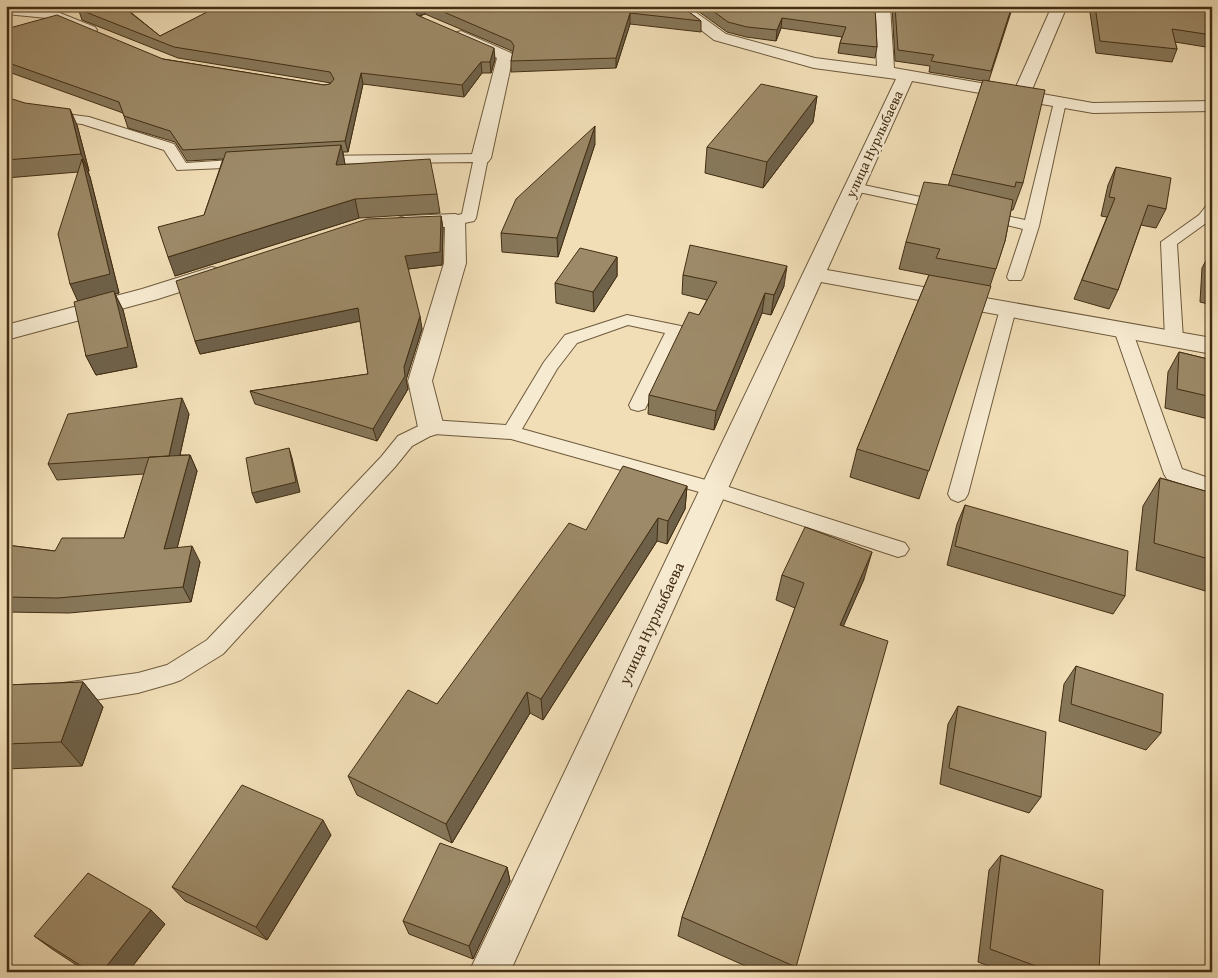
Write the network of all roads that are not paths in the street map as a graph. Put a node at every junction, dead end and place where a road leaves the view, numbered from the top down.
1 (677, 6) edge
2 (882, 6) edge
3 (1060, 6) edge
4 (6, 9) edge
5 (444, 29) edge
6 (102, 36) edge
7 (896, 74) junction
8 (1020, 96) junction
9 (1060, 102) junction
10 (6, 104) edge
11 (1212, 106) edge
12 (480, 158) junction
13 (305, 160) edge
14 (258, 163) edge
15 (854, 186) junction
16 (1212, 208) edge
17 (455, 220) junction
18 (387, 223) edge
19 (1031, 226) junction
20 (235, 267) edge
21 (814, 274) junction
22 (1015, 277) dead end
23 (1008, 309) junction
24 (1123, 330) junction
25 (8, 339) edge
26 (1174, 339) junction
27 (1212, 346) edge
28 (638, 405) dead end
29 (431, 427) junction
30 (511, 432) junction
31 (1212, 487) edge
32 (713, 489) junction
33 (958, 494) dead end
34 (898, 549) dead end
35 (42, 695) edge
36 (488, 972) edge

1 - 7 street
2 - 7 street
3 - 8 street
4 - 6 street
5 - 12 street
7 - 8 street, улица Нурлыбаева
7 - 15 street, улица Нурлыбаева
8 - 9 street, улица Нурлыбаева
9 - 11 street, улица Нурлыбаева
9 - 19 lane
10 - 14 lane
12 - 13 lane
12 - 17 lane
15 - 19 lane
15 - 21 street, улица Нурлыбаева
16 - 26 lane
17 - 18 street
17 - 29 street
19 - 22 lane
20 - 25 street
21 - 23 street
21 - 32 street, улица Нурлыбаева
23 - 24 street
23 - 33 lane
24 - 26 street
24 - 31 lane
26 - 27 street
28 - 30 lane
29 - 30 lane
29 - 35 lane
30 - 32 lane
32 - 34 lane
32 - 36 street, улица Нурлыбаева

